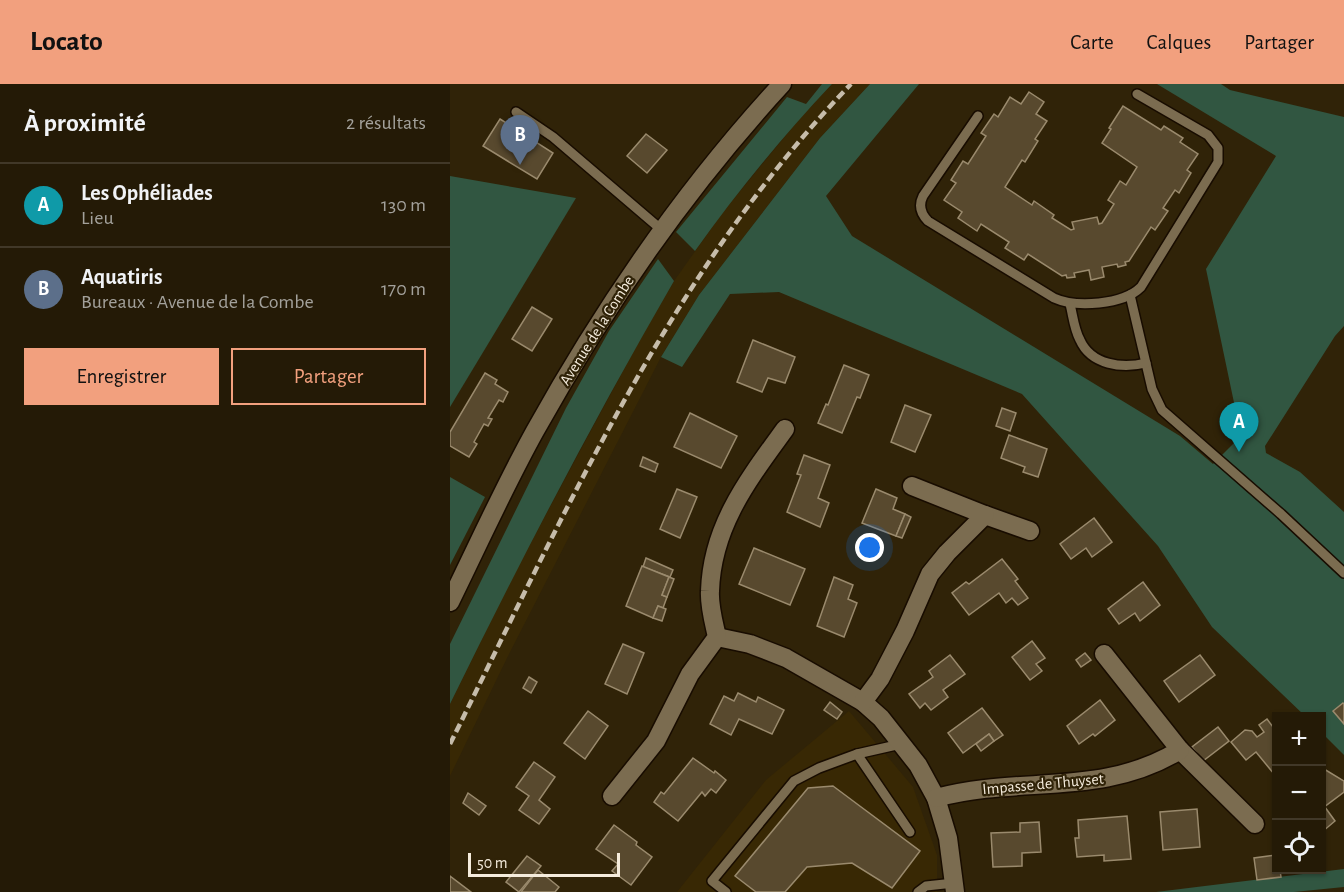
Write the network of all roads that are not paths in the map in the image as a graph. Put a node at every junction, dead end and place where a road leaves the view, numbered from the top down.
1 (782, 84) edge
2 (1137, 94) dead end
3 (516, 112) dead end
4 (978, 116) dead end
5 (663, 231) junction
6 (1130, 295) junction
7 (1070, 304) junction
8 (1146, 363) junction
9 (785, 429) dead end
10 (912, 486) dead end
11 (985, 515) junction
12 (1030, 531) dead end
13 (1344, 573) edge
14 (450, 602) edge
15 (717, 637) junction
16 (1104, 654) dead end
17 (864, 702) junction
18 (901, 744) junction
19 (1180, 750) junction
20 (857, 754) junction
21 (612, 796) dead end
22 (936, 798) junction
23 (1255, 824) dead end
24 (910, 832) dead end
25 (955, 887) edge
26 (726, 892) edge
27 (918, 892) edge

1 - 5 street, Avenue de la Combe
2 - 6 lane
3 - 5 lane
4 - 7 lane
5 - 14 street, Avenue de la Combe
6 - 7 lane
6 - 8 lane
7 - 8 lane
8 - 13 lane
9 - 15 street
10 - 11 street
11 - 12 street
11 - 17 street
15 - 17 street
15 - 21 street
16 - 19 street
17 - 18 street
18 - 20 lane
18 - 22 street
19 - 22 street, Impasse de Thuyset
19 - 23 street
20 - 24 lane
20 - 26 lane
22 - 25 street
25 - 27 lane

